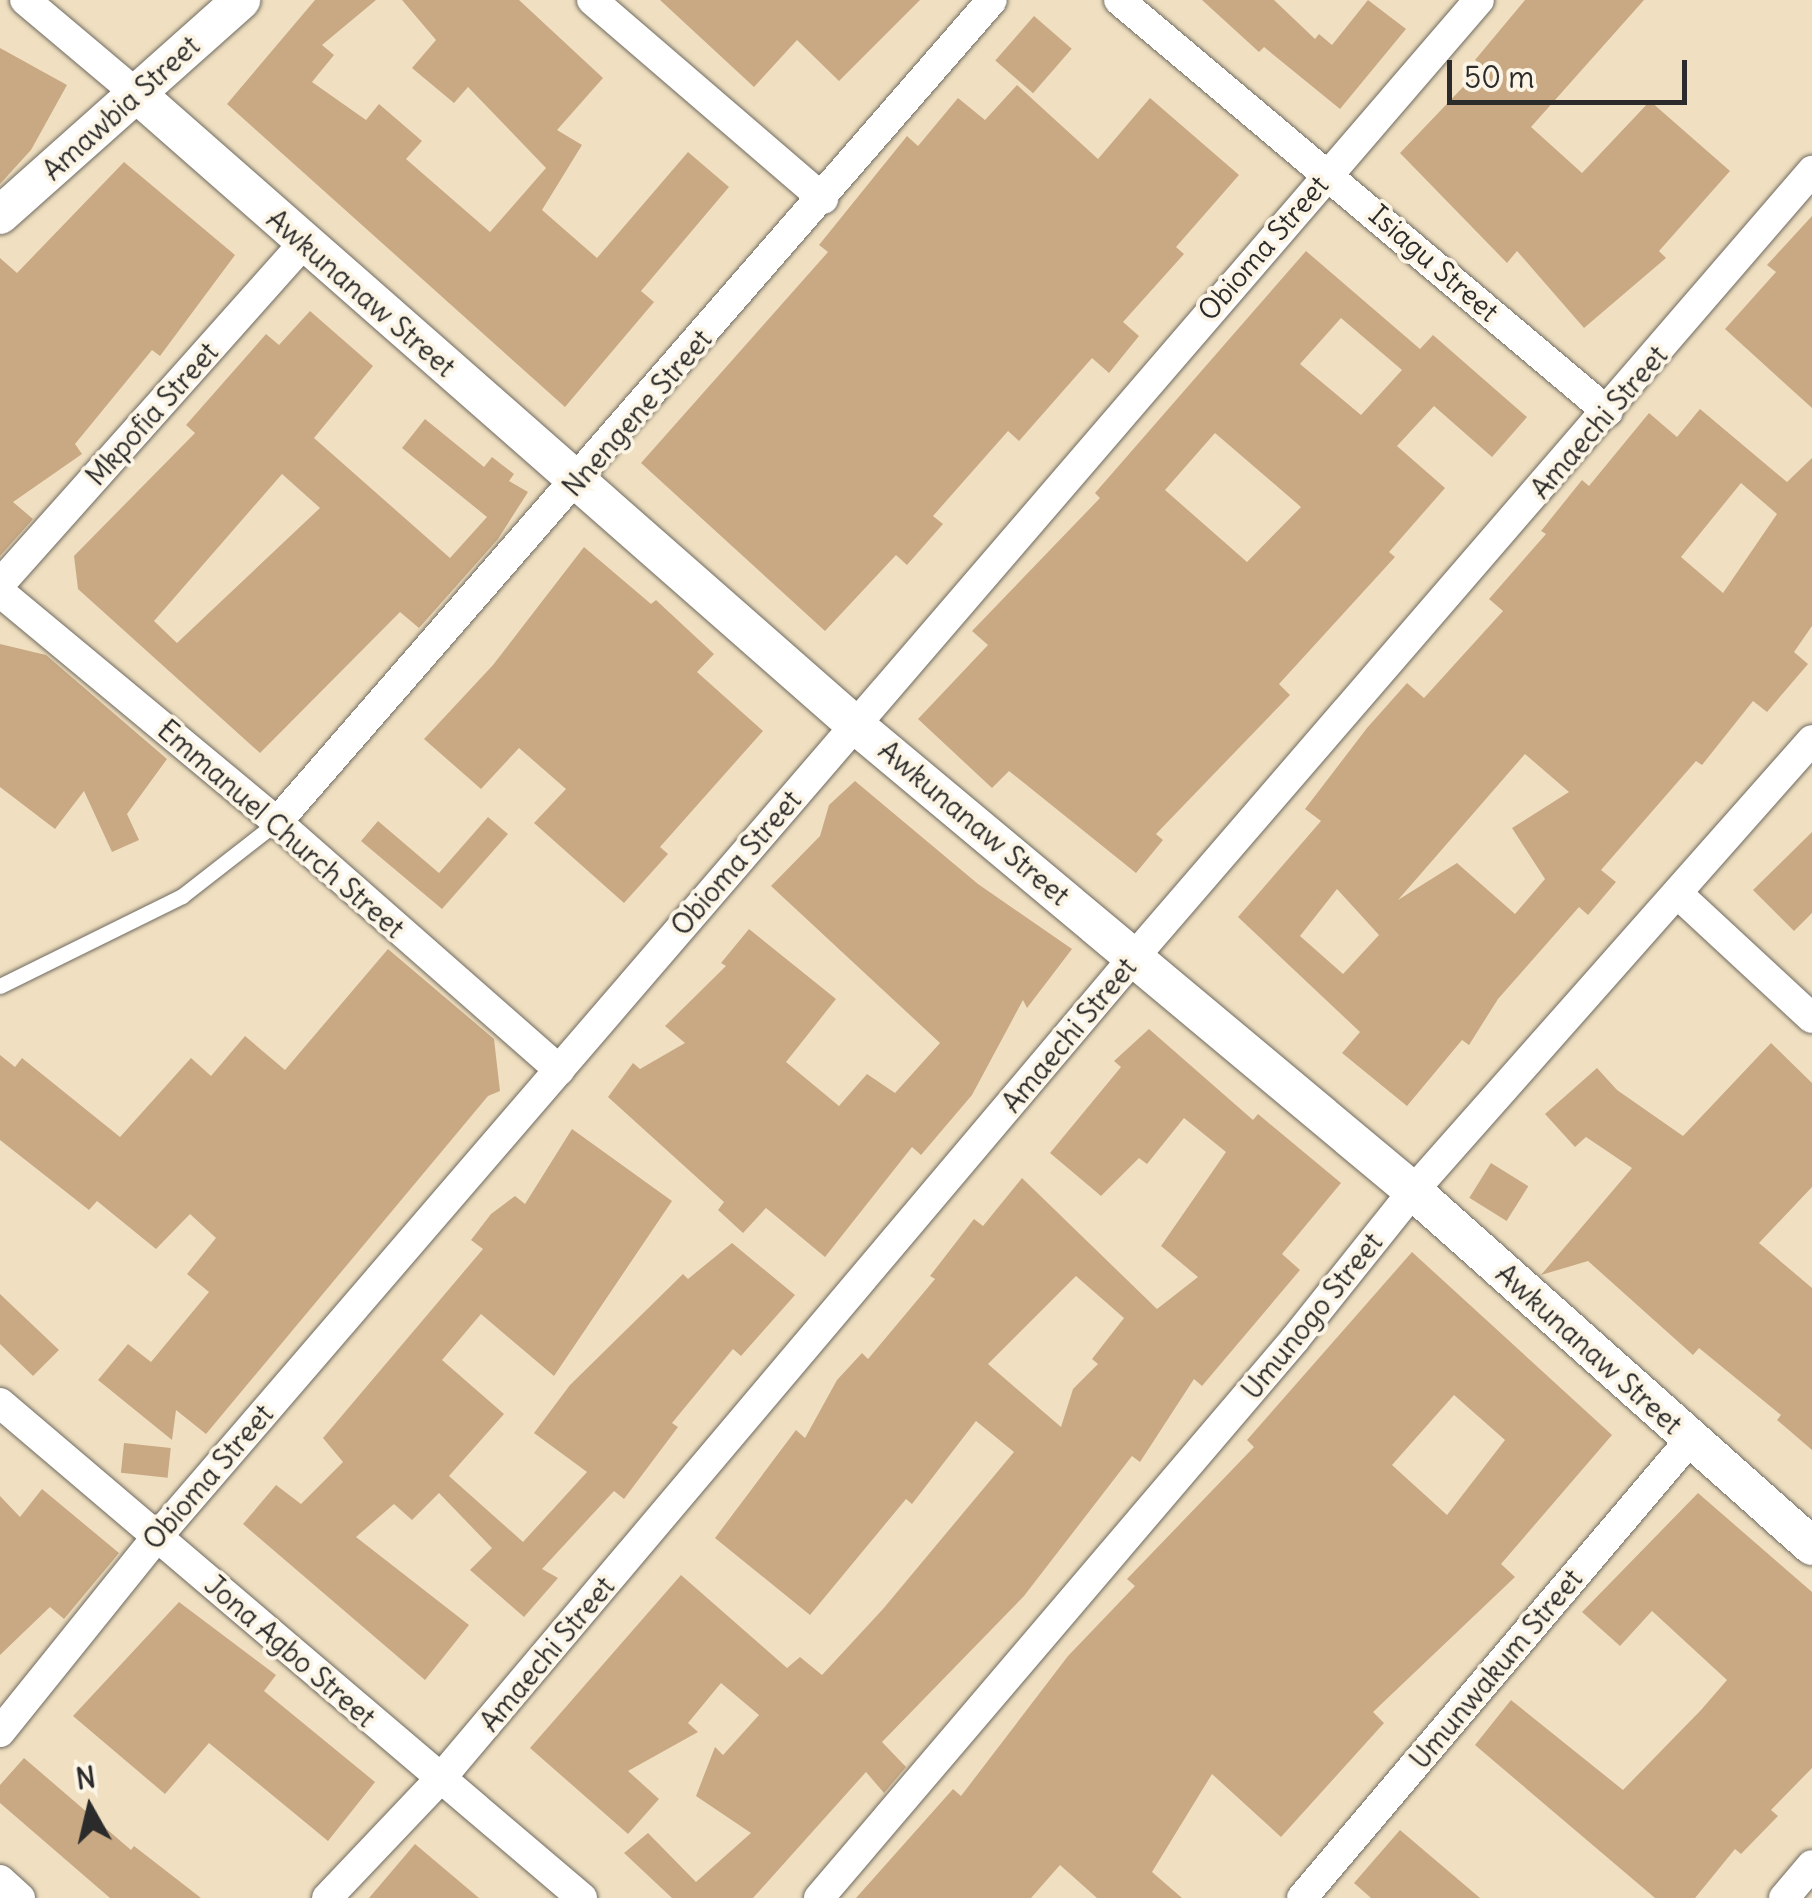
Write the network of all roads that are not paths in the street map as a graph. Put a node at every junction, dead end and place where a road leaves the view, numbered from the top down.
1 (25, 0) edge
2 (240, 0) edge
3 (592, 0) edge
4 (992, 0) edge
5 (1120, 0) edge
6 (1479, 0) edge
7 (139, 96) junction
8 (1328, 172) junction
9 (1812, 172) edge
10 (823, 199) junction
11 (0, 216) edge
12 (303, 244) junction
13 (1608, 412) junction
14 (578, 481) junction
15 (0, 584) edge
16 (0, 592) edge
17 (854, 724) junction
18 (1812, 740) edge
19 (278, 822) junction
20 (1679, 895) junction
21 (1135, 956) junction
22 (0, 986) edge
23 (1812, 1018) edge
24 (559, 1070) junction
25 (1413, 1190) junction
26 (0, 1403) edge
27 (1690, 1440) junction
28 (156, 1537) junction
29 (1812, 1546) edge
30 (0, 1732) edge
31 (441, 1778) junction
32 (1812, 1865) edge
33 (0, 1880) edge
34 (20, 1898) edge
35 (327, 1898) edge
36 (582, 1898) edge
37 (819, 1898) edge
38 (1302, 1898) edge
39 (1784, 1898) edge

1 - 7 street
2 - 7 street, Amawbia Street
3 - 10 street
4 - 10 street, Nnengene Street
5 - 8 street, Isiagu Street
6 - 8 street, Obioma Street
7 - 11 street, Amawbia Street
7 - 12 street, Awkunanaw Street
8 - 13 street, Isiagu Street
8 - 17 street, Obioma Street
9 - 13 street, Amaechi Street
10 - 14 street, Nnengene Street
12 - 14 street, Awkunanaw Street
12 - 15 street, Mkpofia Street
13 - 21 street, Amaechi Street
14 - 17 street, Awkunanaw Street
14 - 19 street, Nnengene Street
16 - 19 street, Emmanuel Church Street
17 - 21 street, Awkunanaw Street
17 - 24 street, Obioma Street
18 - 20 street, Umunogo Street
19 - 22 lane
19 - 24 street, Emmanuel Church Street
20 - 23 street
20 - 25 street, Umunogo Street
21 - 25 street, Awkunanaw Street
21 - 31 street, Amaechi Street
24 - 28 street, Obioma Street
25 - 27 street, Awkunanaw Street
25 - 37 street, Umunogo Street
26 - 28 street, Jona Agbo Street
27 - 29 street, Awkunanaw Street
27 - 38 street, Umunwakum Street
28 - 30 street, Obioma Street
28 - 31 street, Jona Agbo Street
31 - 35 street, Amaechi Street
31 - 36 street, Jona Agbo Street
32 - 39 street
33 - 34 street

